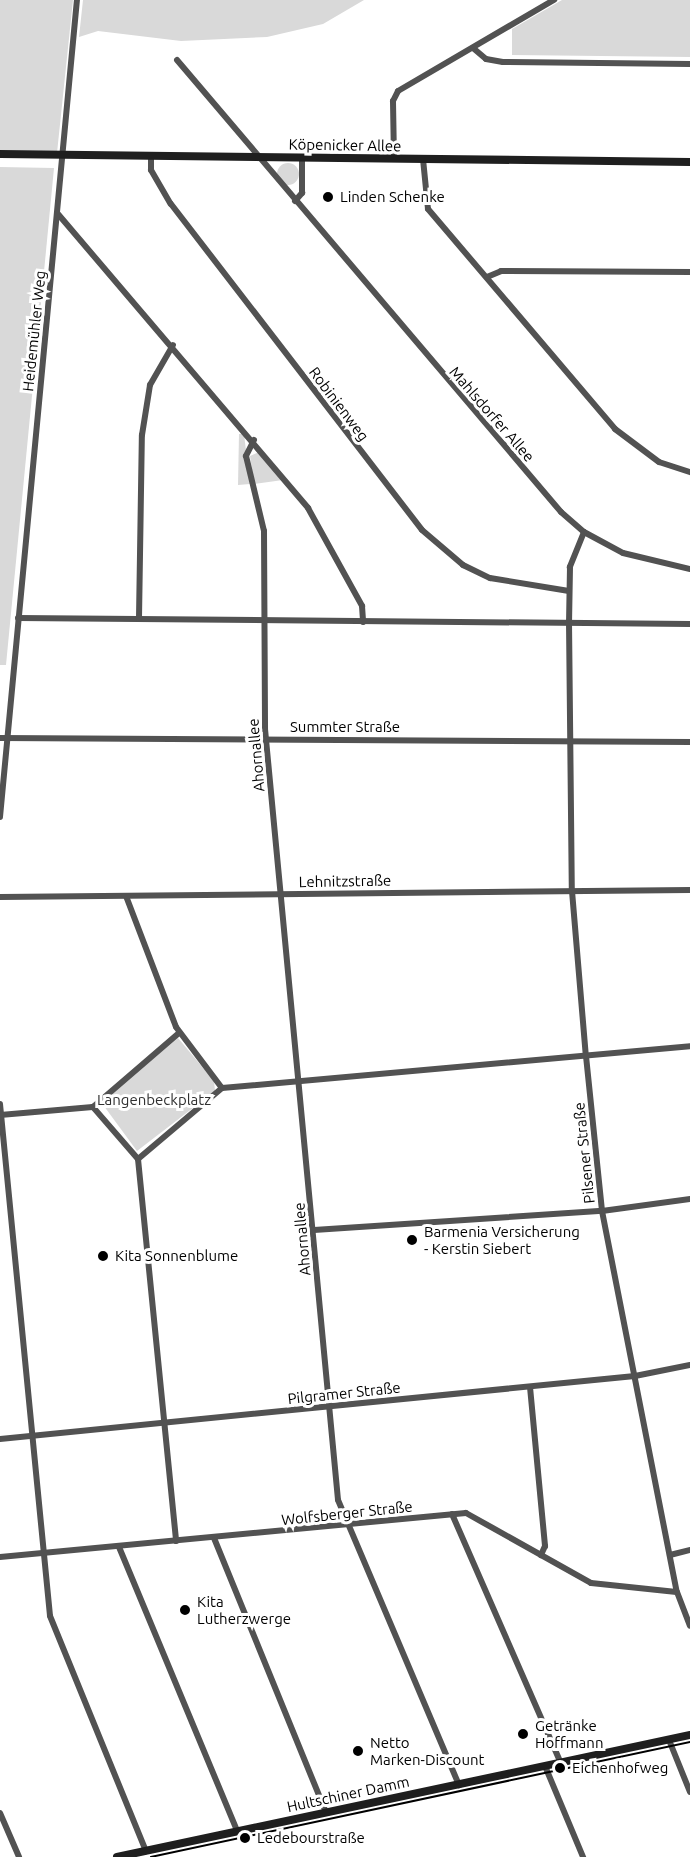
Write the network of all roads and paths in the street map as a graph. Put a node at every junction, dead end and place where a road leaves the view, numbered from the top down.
1 (77, 0) edge
2 (554, 0) edge
3 (473, 48) junction
4 (177, 60) dead end
5 (690, 64) edge
6 (0, 154) edge
7 (63, 154) junction
8 (151, 156) junction
9 (257, 157) junction
10 (302, 158) junction
11 (394, 159) junction
12 (423, 159) junction
13 (690, 162) edge
14 (295, 201) junction
15 (58, 214) junction
16 (690, 272) edge
17 (487, 278) junction
18 (173, 345) junction
19 (254, 440) junction
20 (690, 472) edge
21 (584, 532) junction
22 (690, 569) edge
23 (569, 591) junction
24 (18, 618) junction
25 (140, 618) junction
26 (262, 619) junction
27 (363, 622) junction
28 (569, 622) junction
29 (690, 624) edge
30 (4, 738) edge
31 (266, 739) junction
32 (570, 742) junction
33 (690, 742) edge
34 (0, 817) edge
35 (690, 890) edge
36 (572, 891) junction
37 (280, 894) junction
38 (126, 896) junction
39 (0, 897) edge
40 (179, 1033) junction
41 (690, 1046) edge
42 (586, 1056) junction
43 (299, 1082) junction
44 (222, 1088) junction
45 (0, 1104) edge
46 (93, 1107) junction
47 (0, 1115) edge
48 (138, 1159) junction
49 (690, 1199) edge
50 (602, 1211) junction
51 (314, 1230) junction
52 (690, 1365) edge
53 (635, 1376) junction
54 (530, 1387) junction
55 (330, 1407) junction
56 (165, 1422) junction
57 (33, 1436) junction
58 (0, 1439) edge
59 (452, 1514) junction
60 (345, 1526) junction
61 (214, 1538) junction
62 (176, 1541) junction
63 (119, 1547) junction
64 (690, 1550) edge
65 (44, 1553) junction
66 (542, 1555) junction
67 (670, 1555) junction
68 (0, 1557) edge
69 (677, 1592) junction
70 (690, 1626) edge
71 (690, 1736) edge
72 (669, 1740) junction
73 (561, 1763) junction
74 (545, 1766) junction
75 (459, 1785) junction
76 (690, 1792) edge
77 (0, 1813) edge
78 (326, 1813) junction
79 (237, 1831) junction
80 (147, 1851) junction
81 (19, 1857) edge
82 (121, 1857) edge
83 (583, 1857) edge

1 - 7 street, Heidemühler Weg
2 - 3 street
3 - 5 street
3 - 11 street
4 - 9 street, Mahlsdorfer Allee
6 - 7 street, Köpenicker Allee
7 - 8 street, Köpenicker Allee
7 - 15 street, Heidemühler Weg
8 - 9 street, Köpenicker Allee
8 - 23 street, Robinienweg
9 - 10 street, Köpenicker Allee
9 - 14 street, Mahlsdorfer Allee
10 - 11 street, Köpenicker Allee
10 - 14 street
11 - 12 street, Köpenicker Allee
12 - 13 street, Köpenicker Allee
12 - 17 street
14 - 21 street, Mahlsdorfer Allee
15 - 18 street
15 - 24 street, Heidemühler Weg
16 - 17 street
17 - 20 street
18 - 19 street
18 - 25 street
19 - 26 street, Ahornallee
19 - 27 street
21 - 22 street, Mahlsdorfer Allee
21 - 23 street
23 - 28 street
24 - 25 street
24 - 30 street, Heidemühler Weg
25 - 26 street
26 - 27 street
26 - 31 street, Ahornallee
27 - 28 street
28 - 29 street
28 - 32 street, Pilsener Straße
30 - 31 street, Summter Straße
30 - 34 street
31 - 32 street, Summter Straße
31 - 37 street, Ahornallee
32 - 33 street, Summter Straße
32 - 36 street, Pilsener Straße
35 - 36 street, Lehnitzstraße
36 - 37 street, Lehnitzstraße
36 - 42 street, Pilsener Straße
37 - 38 street, Lehnitzstraße
37 - 43 street, Ahornallee
38 - 39 street, Lehnitzstraße
38 - 40 street
40 - 44 street
40 - 46 street
41 - 42 street
42 - 43 street
42 - 50 street, Pilsener Straße
43 - 44 street
43 - 51 street, Ahornallee
44 - 48 street
45 - 47 street
46 - 47 street
46 - 48 street
47 - 57 street
48 - 56 street
49 - 50 street
50 - 51 street
50 - 53 street, Pilsener Straße
51 - 55 street, Ahornallee
52 - 53 street, Pilgramer Straße
53 - 54 street, Pilgramer Straße
53 - 67 street, Pilsener Straße
54 - 55 street, Pilgramer Straße
54 - 66 street
55 - 56 street, Pilgramer Straße
55 - 60 street, Ahornallee
56 - 57 street, Pilgramer Straße
56 - 62 street
57 - 58 street, Pilgramer Straße
57 - 65 street
59 - 60 street, Wolfsberger Straße
59 - 66 street, Wolfsberger Straße
59 - 73 street
60 - 61 street, Wolfsberger Straße
60 - 75 street, Ahornallee
61 - 62 street, Wolfsberger Straße
61 - 78 street
62 - 63 street, Wolfsberger Straße
63 - 65 street, Wolfsberger Straße
63 - 79 street
64 - 67 street
65 - 68 street, Wolfsberger Straße
65 - 80 street
66 - 69 street, Wolfsberger Straße
67 - 69 street, Pilsener Straße
69 - 70 street, Pilsener Straße
71 - 72 street, Hultschiner Damm
72 - 73 street, Hultschiner Damm
72 - 76 street
73 - 74 street, Hultschiner Damm
74 - 75 street, Hultschiner Damm
74 - 83 street
75 - 78 street, Hultschiner Damm
77 - 81 street
78 - 79 street, Hultschiner Damm
79 - 80 street, Hultschiner Damm
80 - 82 street, Hultschiner Damm

